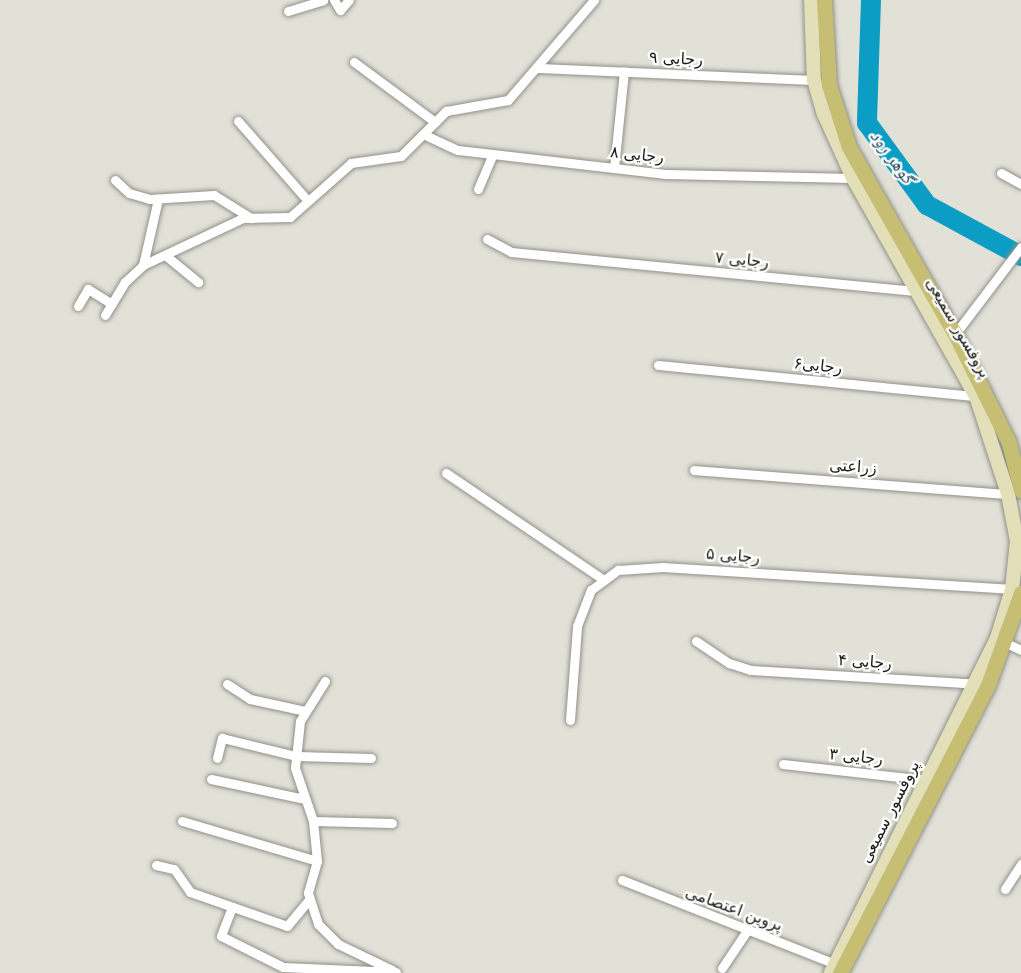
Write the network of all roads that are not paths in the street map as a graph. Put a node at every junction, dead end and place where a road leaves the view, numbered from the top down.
1 (323, 0) edge
2 (334, 0) edge
3 (349, 0) edge
4 (594, 0) edge
5 (811, 0) edge
6 (824, 0) edge
7 (288, 11) dead end
8 (354, 62) dead end
9 (538, 68) junction
10 (624, 72) junction
11 (814, 80) junction
12 (238, 121) dead end
13 (435, 122) junction
14 (423, 134) junction
15 (493, 154) junction
16 (614, 168) junction
17 (1001, 173) dead end
18 (854, 178) junction
19 (115, 180) dead end
20 (1021, 184) edge
21 (478, 189) dead end
22 (158, 199) junction
23 (308, 201) junction
24 (251, 218) junction
25 (488, 238) dead end
26 (1021, 247) edge
27 (165, 255) junction
28 (143, 265) junction
29 (198, 282) dead end
30 (915, 291) junction
31 (112, 304) junction
32 (78, 306) dead end
33 (105, 315) dead end
34 (955, 334) junction
35 (658, 365) dead end
36 (976, 396) junction
37 (694, 470) dead end
38 (446, 474) dead end
39 (1015, 492) edge
40 (604, 580) junction
41 (1017, 591) edge
42 (696, 641) dead end
43 (1006, 643) junction
44 (1021, 650) edge
45 (325, 681) dead end
46 (227, 684) dead end
47 (977, 684) junction
48 (305, 711) junction
49 (570, 720) dead end
50 (296, 756) junction
51 (217, 758) dead end
52 (371, 758) dead end
53 (783, 764) dead end
54 (211, 779) dead end
55 (926, 780) junction
56 (304, 799) junction
57 (313, 820) junction
58 (182, 821) dead end
59 (392, 824) dead end
60 (317, 861) junction
61 (1021, 864) edge
62 (156, 865) dead end
63 (622, 880) dead end
64 (1005, 889) dead end
65 (310, 899) junction
66 (232, 907) junction
67 (748, 929) junction
68 (722, 968) dead end
69 (835, 970) edge
70 (396, 973) edge

1 - 7 street
2 - 3 street
4 - 9 street
5 - 11 main road, پروفسور سمیعی
6 - 34 main road, پروفسور سمیعی
8 - 13 street
9 - 10 street, رجایی ۹
9 - 13 street
10 - 11 street, رجایی ۹
10 - 16 street
11 - 18 main road, پروفسور سمیعی
12 - 23 street
13 - 14 street
14 - 15 street, رجایی ۸
14 - 23 street
15 - 16 street, رجایی ۸
15 - 21 street
16 - 18 street, رجایی ۸
17 - 20 street
18 - 30 main road, پروفسور سمیعی
19 - 22 street
22 - 24 street
22 - 28 street
23 - 24 street
24 - 27 street
25 - 30 street, رجایی ۷
26 - 34 street
27 - 28 street
27 - 29 street
28 - 31 street
30 - 36 main road, پروفسور سمیعی
31 - 32 street
31 - 33 street
34 - 39 main road, پروفسور سمیعی
35 - 36 street, رجایی۶
36 - 39 main road, پروفسور سمیعی
37 - 39 street, زراعتی
38 - 40 street
39 - 41 main road, پروفسور سمیعی
40 - 41 street, رجایی ۵
40 - 49 street, رجایی ۵
41 - 43 main road, پروفسور سمیعی
41 - 47 main road, پروفسور سمیعی
42 - 47 street, رجایی ۴
43 - 44 street
43 - 69 main road, پروفسور سمیعی
45 - 48 street
46 - 48 street
47 - 55 main road, پروفسور سمیعی
48 - 50 street
50 - 51 street
50 - 52 street
50 - 56 street
53 - 55 street, رجایی ۳
54 - 56 street
55 - 69 main road, پروفسور سمیعی
56 - 57 street
57 - 59 street
57 - 60 street
58 - 60 street
60 - 65 street
61 - 64 street
62 - 66 street
63 - 67 street, پروین اعتصامی
65 - 66 street
65 - 70 street
66 - 70 street
67 - 68 street
67 - 69 street, پروین اعتصامی

